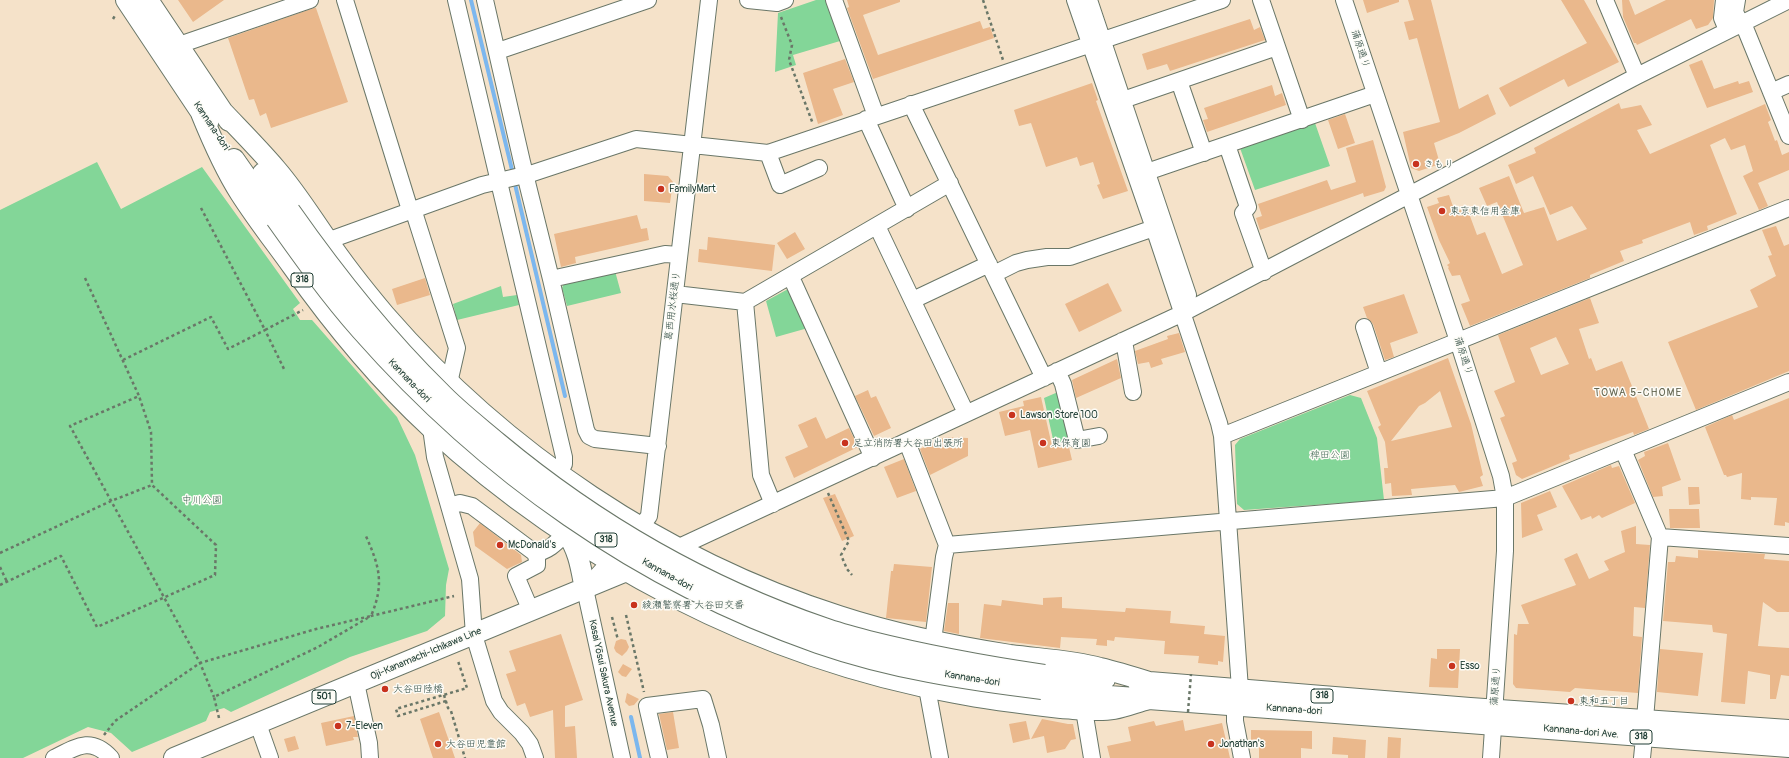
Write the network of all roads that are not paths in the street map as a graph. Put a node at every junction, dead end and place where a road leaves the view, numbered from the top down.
1 (148, 0) edge
2 (310, 0) edge
3 (345, 0) edge
4 (456, 0) edge
5 (485, 0) edge
6 (648, 0) edge
7 (709, 0) edge
8 (748, 0) edge
9 (785, 0) edge
10 (834, 0) edge
11 (1075, 0) edge
12 (1089, 0) edge
13 (1222, 0) edge
14 (1261, 0) edge
15 (1344, 0) edge
16 (1605, 0) edge
17 (1724, 0) edge
18 (1736, 0) edge
19 (1789, 0) edge
20 (121, 7) edge
21 (1737, 26) junction
22 (1096, 42) junction
23 (179, 45) junction
24 (1277, 47) junction
25 (498, 51) junction
26 (1637, 76) junction
27 (1179, 81) junction
28 (1789, 84) edge
29 (1771, 92) junction
30 (1375, 94) junction
31 (1123, 100) junction
32 (911, 104) junction
33 (222, 111) junction
34 (201, 113) junction
35 (871, 117) junction
36 (1302, 120) junction
37 (1789, 136) edge
38 (692, 145) junction
39 (1228, 145) junction
40 (768, 153) junction
41 (1204, 153) junction
42 (819, 168) dead end
43 (1142, 174) junction
44 (525, 175) junction
45 (498, 180) junction
46 (950, 183) junction
47 (1409, 196) junction
48 (1789, 208) edge
49 (907, 209) junction
50 (411, 210) junction
51 (283, 215) junction
52 (878, 226) junction
53 (1154, 228) junction
54 (328, 241) junction
55 (679, 256) junction
56 (992, 269) junction
57 (1264, 272) junction
58 (791, 277) junction
59 (551, 279) junction
60 (675, 294) junction
61 (913, 300) junction
62 (746, 302) junction
63 (1183, 313) junction
64 (1364, 327) dead end
65 (1122, 341) junction
66 (1458, 341) junction
67 (1379, 373) junction
68 (1050, 375) junction
69 (449, 382) junction
70 (1789, 382) edge
71 (1133, 392) dead end
72 (966, 413) junction
73 (431, 428) junction
74 (1099, 436) dead end
75 (1222, 436) junction
76 (906, 442) junction
77 (658, 446) junction
78 (1623, 450) junction
79 (873, 458) junction
80 (558, 473) junction
81 (1505, 498) junction
82 (773, 504) junction
83 (449, 506) junction
84 (1227, 522) junction
85 (641, 528) junction
86 (566, 533) junction
87 (1660, 537) junction
88 (947, 545) junction
89 (1789, 546) edge
90 (678, 548) junction
91 (535, 553) junction
92 (618, 566) junction
93 (585, 589) junction
94 (531, 611) junction
95 (474, 635) junction
96 (933, 641) junction
97 (356, 683) junction
98 (927, 688) junction
99 (1149, 690) junction
100 (1238, 697) junction
101 (1084, 710) junction
102 (1494, 717) junction
103 (258, 724) junction
104 (1644, 728) junction
105 (1789, 730) edge
106 (1789, 748) edge
107 (198, 754) edge
108 (54, 758) edge
109 (111, 758) edge
110 (174, 758) edge
111 (270, 758) edge
112 (370, 758) edge
113 (535, 758) edge
114 (622, 758) edge
115 (659, 758) edge
116 (718, 758) edge
117 (940, 758) edge
118 (1092, 758) edge
119 (1242, 758) edge
120 (1491, 758) edge
121 (1642, 758) edge

1 - 23 main road, Kannana-dori / 318
2 - 23 street
3 - 50 street
4 - 45 street
5 - 25 street
6 - 25 street
7 - 38 street, 葛西用水桜通り
8 - 9 street
10 - 35 street
11 - 22 street
12 - 22 street
13 - 22 street
14 - 24 street
15 - 30 street, 蒲原通り
16 - 26 street
17 - 21 street
18 - 21 street
19 - 21 street
20 - 34 main road, Kannana-dori / 318
21 - 26 street
21 - 29 street
22 - 31 street
22 - 32 street
22 - 43 street
23 - 33 main road, Kannana-dori / 318
24 - 27 street
24 - 36 street
25 - 44 street
26 - 47 street
27 - 31 street
27 - 41 street
28 - 29 street
29 - 37 street
30 - 36 street
30 - 47 street, 蒲原通り
31 - 43 street
32 - 35 street
32 - 46 street
33 - 51 main road, Kannana-dori / 318
33 - 54 main road, 318
34 - 51 main road, Kannana-dori / 318
34 - 73 main road, 318
35 - 40 street
35 - 49 street
36 - 39 street
38 - 40 street
38 - 44 street
38 - 55 street, 葛西用水桜通り
39 - 41 street
39 - 57 street
40 - 42 street
41 - 43 street
43 - 53 street
43 - 63 street
44 - 45 street
44 - 59 street
45 - 50 street
45 - 80 street
46 - 49 street
46 - 56 street
47 - 57 street
47 - 66 street, 蒲原通り
48 - 66 street
49 - 52 street
50 - 54 street
50 - 69 street
51 - 99 main road, Kannana-dori / 318, bridge
52 - 58 street
52 - 61 street
53 - 56 street
53 - 63 street
54 - 69 main road, 318
55 - 59 street
55 - 60 street, 葛西用水桜通り
56 - 61 street
56 - 68 street
57 - 63 street
58 - 62 street
58 - 79 street
59 - 77 street
60 - 62 street
60 - 77 street, 葛西用水桜通り
61 - 72 street
62 - 82 street
63 - 65 street
63 - 75 street
64 - 67 street
65 - 68 street
65 - 71 street
66 - 67 street
66 - 81 street, 蒲原通り
67 - 75 street
68 - 72 street
68 - 74 street
69 - 80 main road, 318
70 - 78 street
72 - 76 street
73 - 83 street
73 - 86 main road, 318
75 - 84 street
76 - 79 street
76 - 88 street
77 - 85 street, 葛西用水桜通り
78 - 81 street
78 - 87 street
79 - 82 street
80 - 85 main road, 318
81 - 84 street
81 - 102 street, 蒲原通り
82 - 90 street
83 - 91 street
83 - 95 street
84 - 88 street
84 - 100 street
85 - 90 main road, 318
85 - 92 street, 葛西用水桜通り
86 - 91 street
86 - 92 main road, 318
86 - 93 main road
87 - 89 street
87 - 104 street
88 - 96 street
90 - 92 main road, Oji-Kanamachi-Ichikawa Line / 501
90 - 96 main road, 318
91 - 94 street
92 - 93 main road, Oji-Kanamachi-Ichikawa Line / 501
92 - 98 main road, 318
93 - 94 main road, Oji-Kanamachi-Ichikawa Line / 501
93 - 114 street, Kasai Yōsui Sakura Avenue
94 - 95 main road, Oji-Kanamachi-Ichikawa Line / 501
95 - 97 main road, Oji-Kanamachi-Ichikawa Line / 501
95 - 113 street
96 - 99 main road, 318
97 - 103 main road, Oji-Kanamachi-Ichikawa Line / 501
97 - 112 street
98 - 101 main road, 318
98 - 117 street
99 - 100 main road, Kannana-dori / 318
99 - 101 main road, 318
100 - 102 main road, Kannana-dori / 318
100 - 119 street
101 - 118 street
102 - 104 main road, Kannana-dori Ave. / 318
102 - 120 street, 蒲原通り
103 - 107 main road, Oji-Kanamachi-Ichikawa Line / 501
103 - 111 street
104 - 105 main road, Kannana-dori Ave. / 318
104 - 106 main road, Kannana-dori Ave. / 318
104 - 121 street
107 - 110 main road, Oji-Kanamachi-Ichikawa Line / 501
108 - 109 street
115 - 116 street

